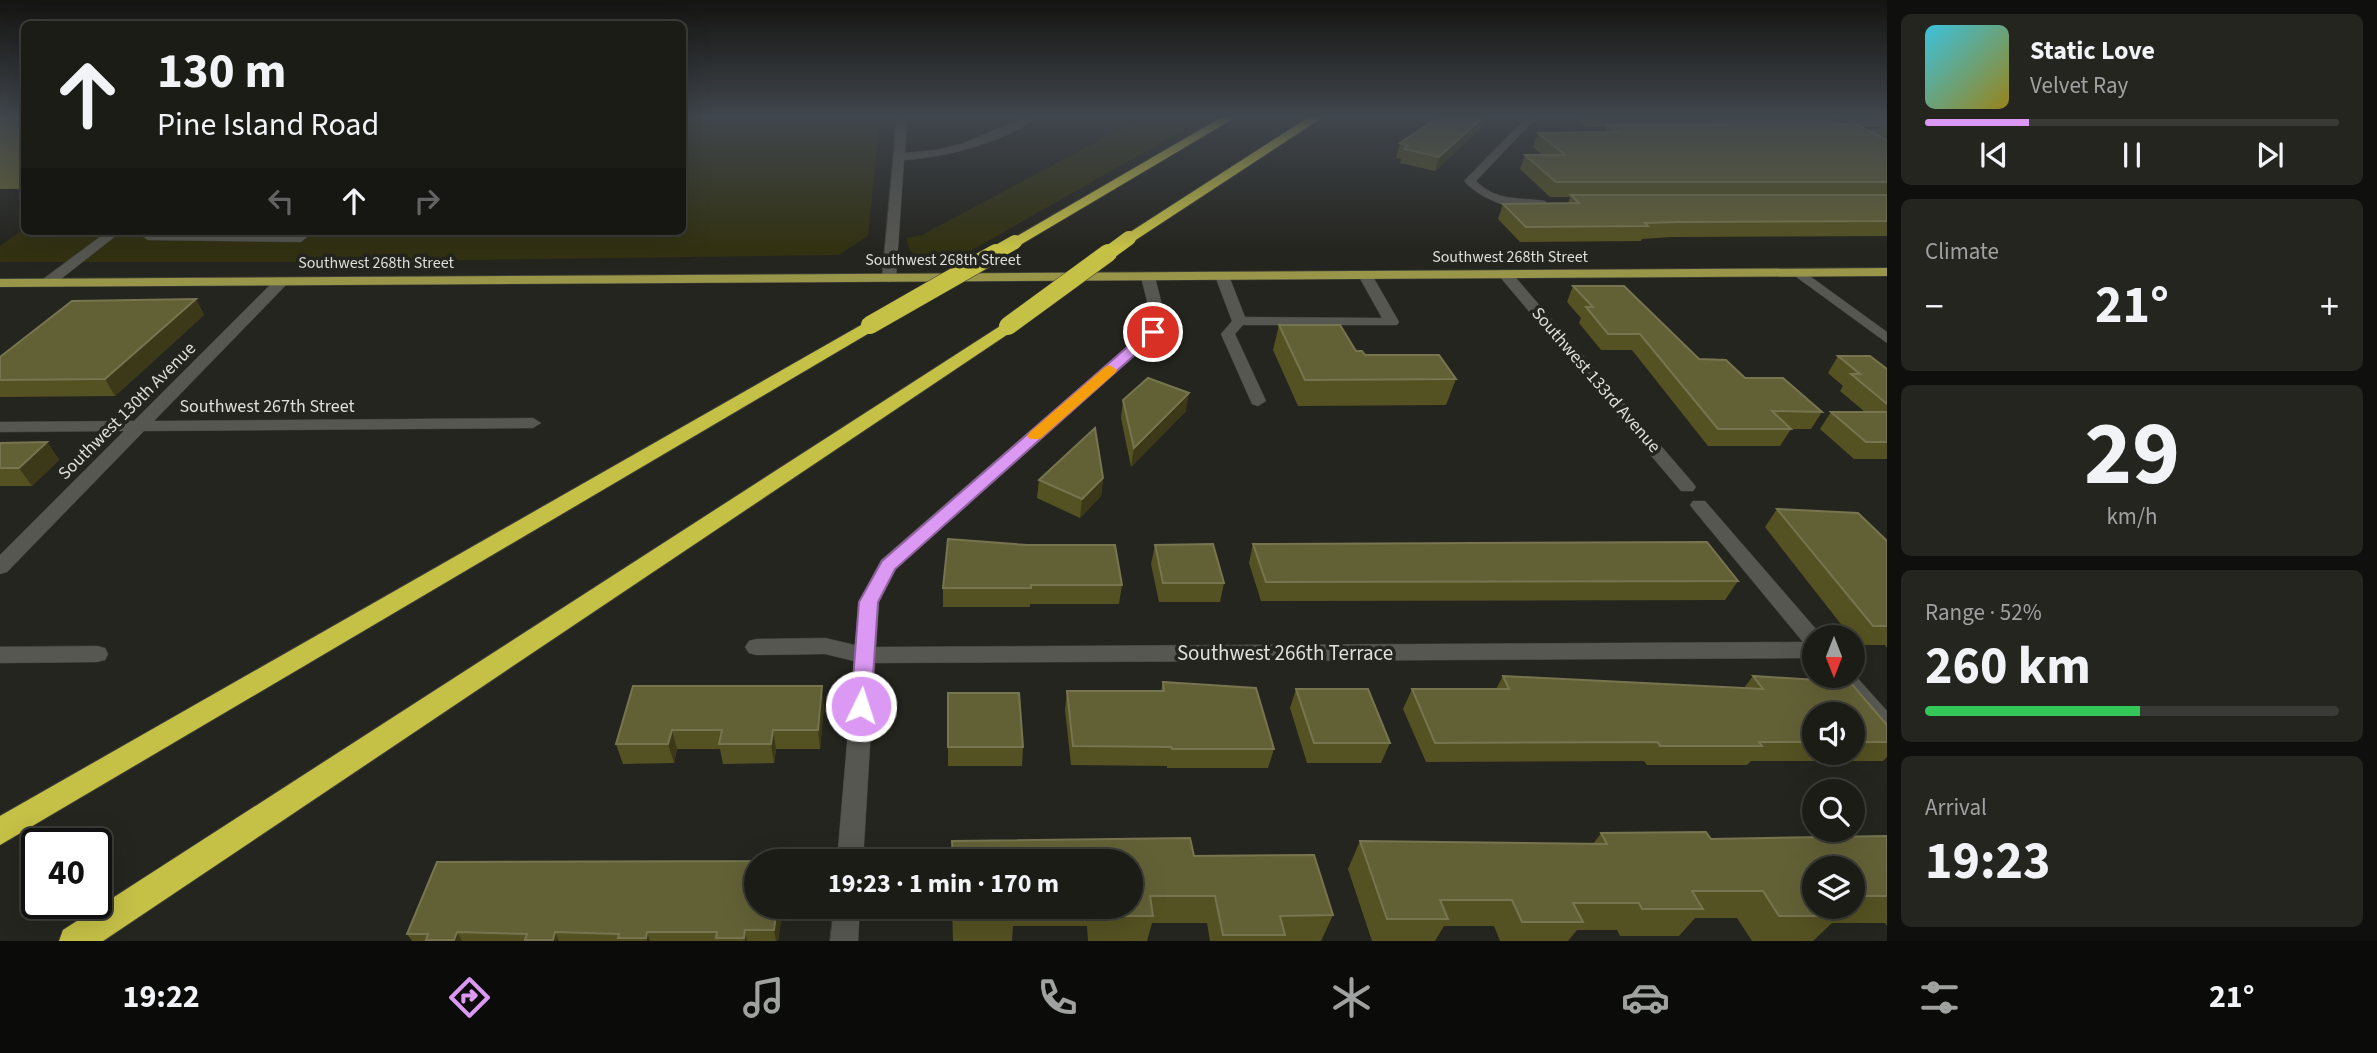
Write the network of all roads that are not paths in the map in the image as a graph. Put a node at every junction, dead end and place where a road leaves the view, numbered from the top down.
1 (897, 161) edge
2 (1154, 161) edge
3 (1249, 161) edge
4 (1489, 161) edge
5 (1553, 204) edge
6 (111, 235) edge
7 (149, 235) edge
8 (304, 235) edge
9 (1887, 272) edge
10 (1800, 273) junction
11 (1505, 274) junction
12 (1366, 275) junction
13 (1222, 276) junction
14 (1148, 277) junction
15 (889, 278) junction
16 (282, 282) junction
17 (0, 283) edge
18 (47, 283) junction
19 (1239, 321) junction
20 (1887, 339) edge
21 (1258, 401) dead end
22 (533, 423) dead end
23 (140, 426) junction
24 (0, 427) edge
25 (1686, 487) dead end
26 (1699, 505) dead end
27 (0, 567) edge
28 (1802, 627) edge
29 (756, 647) dead end
30 (1802, 650) edge
31 (97, 654) dead end
32 (0, 655) edge
33 (865, 655) junction
34 (1853, 688) edge
35 (1887, 727) edge
36 (0, 832) edge
37 (851, 849) edge
38 (846, 919) edge
39 (75, 941) edge
40 (844, 941) edge

1 - 15 street
2 - 36 highway, bridge
3 - 39 highway, bridge
4 - 5 street
6 - 18 street
7 - 8 street
9 - 10 main road, Southwest 268th Street
10 - 11 main road, Southwest 268th Street
10 - 20 street
11 - 12 main road, Southwest 268th Street
11 - 25 street, Southwest 133rd Avenue
12 - 13 main road, Southwest 268th Street
12 - 19 street
13 - 14 main road, Southwest 268th Street
13 - 19 street
14 - 15 main road, Southwest 268th Street
14 - 33 street
15 - 16 main road, Southwest 268th Street
16 - 18 main road, Southwest 268th Street
16 - 23 street, Southwest 130th Avenue
17 - 18 main road, Southwest 268th Street
19 - 21 street
22 - 23 street, Southwest 267th Street
23 - 24 street, Southwest 267th Street
23 - 27 street, Southwest 130th Avenue
26 - 28 street
29 - 33 street, Southwest 266th Terrace
30 - 33 street, Southwest 266th Terrace
31 - 32 street
33 - 37 street
34 - 35 street
38 - 40 street

